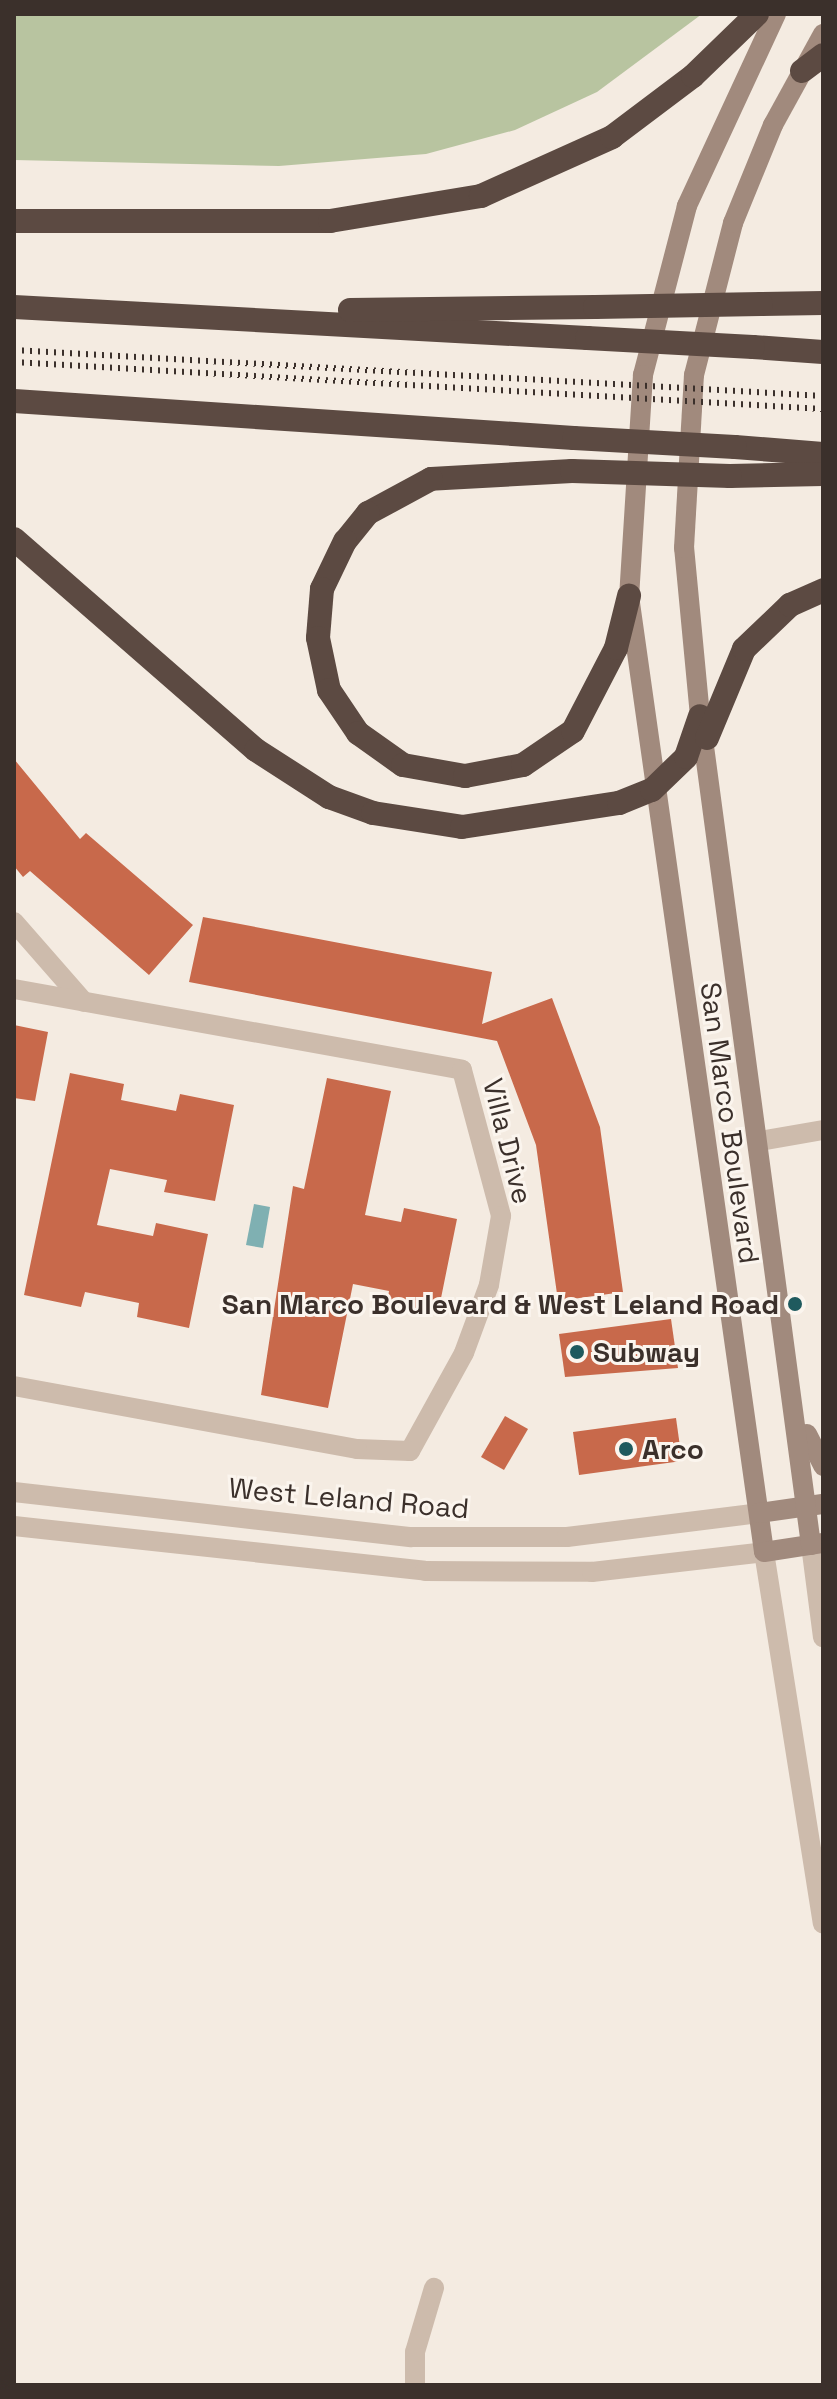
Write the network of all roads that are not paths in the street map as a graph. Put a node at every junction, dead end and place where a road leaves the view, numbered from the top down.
1 (757, 14) edge
2 (776, 14) edge
3 (823, 34) edge
4 (823, 55) edge
5 (802, 71) junction
6 (14, 221) edge
7 (823, 303) edge
8 (14, 307) edge
9 (91, 311) junction
10 (823, 352) edge
11 (14, 401) edge
12 (823, 454) edge
13 (823, 474) edge
14 (14, 539) edge
15 (823, 590) edge
16 (629, 596) junction
17 (700, 716) junction
18 (705, 744) junction
19 (652, 790) junction
20 (14, 922) edge
21 (14, 989) edge
22 (84, 1002) junction
23 (823, 1130) edge
24 (760, 1141) junction
25 (14, 1386) edge
26 (798, 1411) junction
27 (823, 1466) edge
28 (14, 1492) edge
29 (816, 1505) edge
30 (759, 1513) junction
31 (14, 1526) edge
32 (817, 1544) edge
33 (764, 1552) junction
34 (823, 1637) edge
35 (823, 1923) edge
36 (434, 2288) dead end
37 (415, 2385) edge

1 - 6 highway
2 - 16 main road, San Marco Boulevard
3 - 5 main road, San Marco Boulevard
4 - 5 highway
5 - 17 main road, San Marco Boulevard
7 - 9 highway, bridge
8 - 9 highway
9 - 10 highway, bridge
11 - 12 highway, bridge
13 - 16 highway, bridge
14 - 19 highway
15 - 18 highway
16 - 19 main road, San Marco Boulevard
17 - 18 main road, San Marco Boulevard
17 - 19 highway
18 - 24 main road, San Marco Boulevard
19 - 30 main road, San Marco Boulevard
20 - 22 street
21 - 22 street, Villa Drive
22 - 25 street, Villa Drive
23 - 24 street
24 - 26 main road, San Marco Boulevard
26 - 27 main road
26 - 29 main road, San Marco Boulevard
28 - 30 street, West Leland Road
29 - 30 main road, West Leland Road
29 - 32 main road, San Marco Boulevard
30 - 33 main road, San Marco Boulevard
31 - 33 street
32 - 33 main road
32 - 34 street, San Marco Boulevard
33 - 35 street, San Marco Boulevard
36 - 37 street

